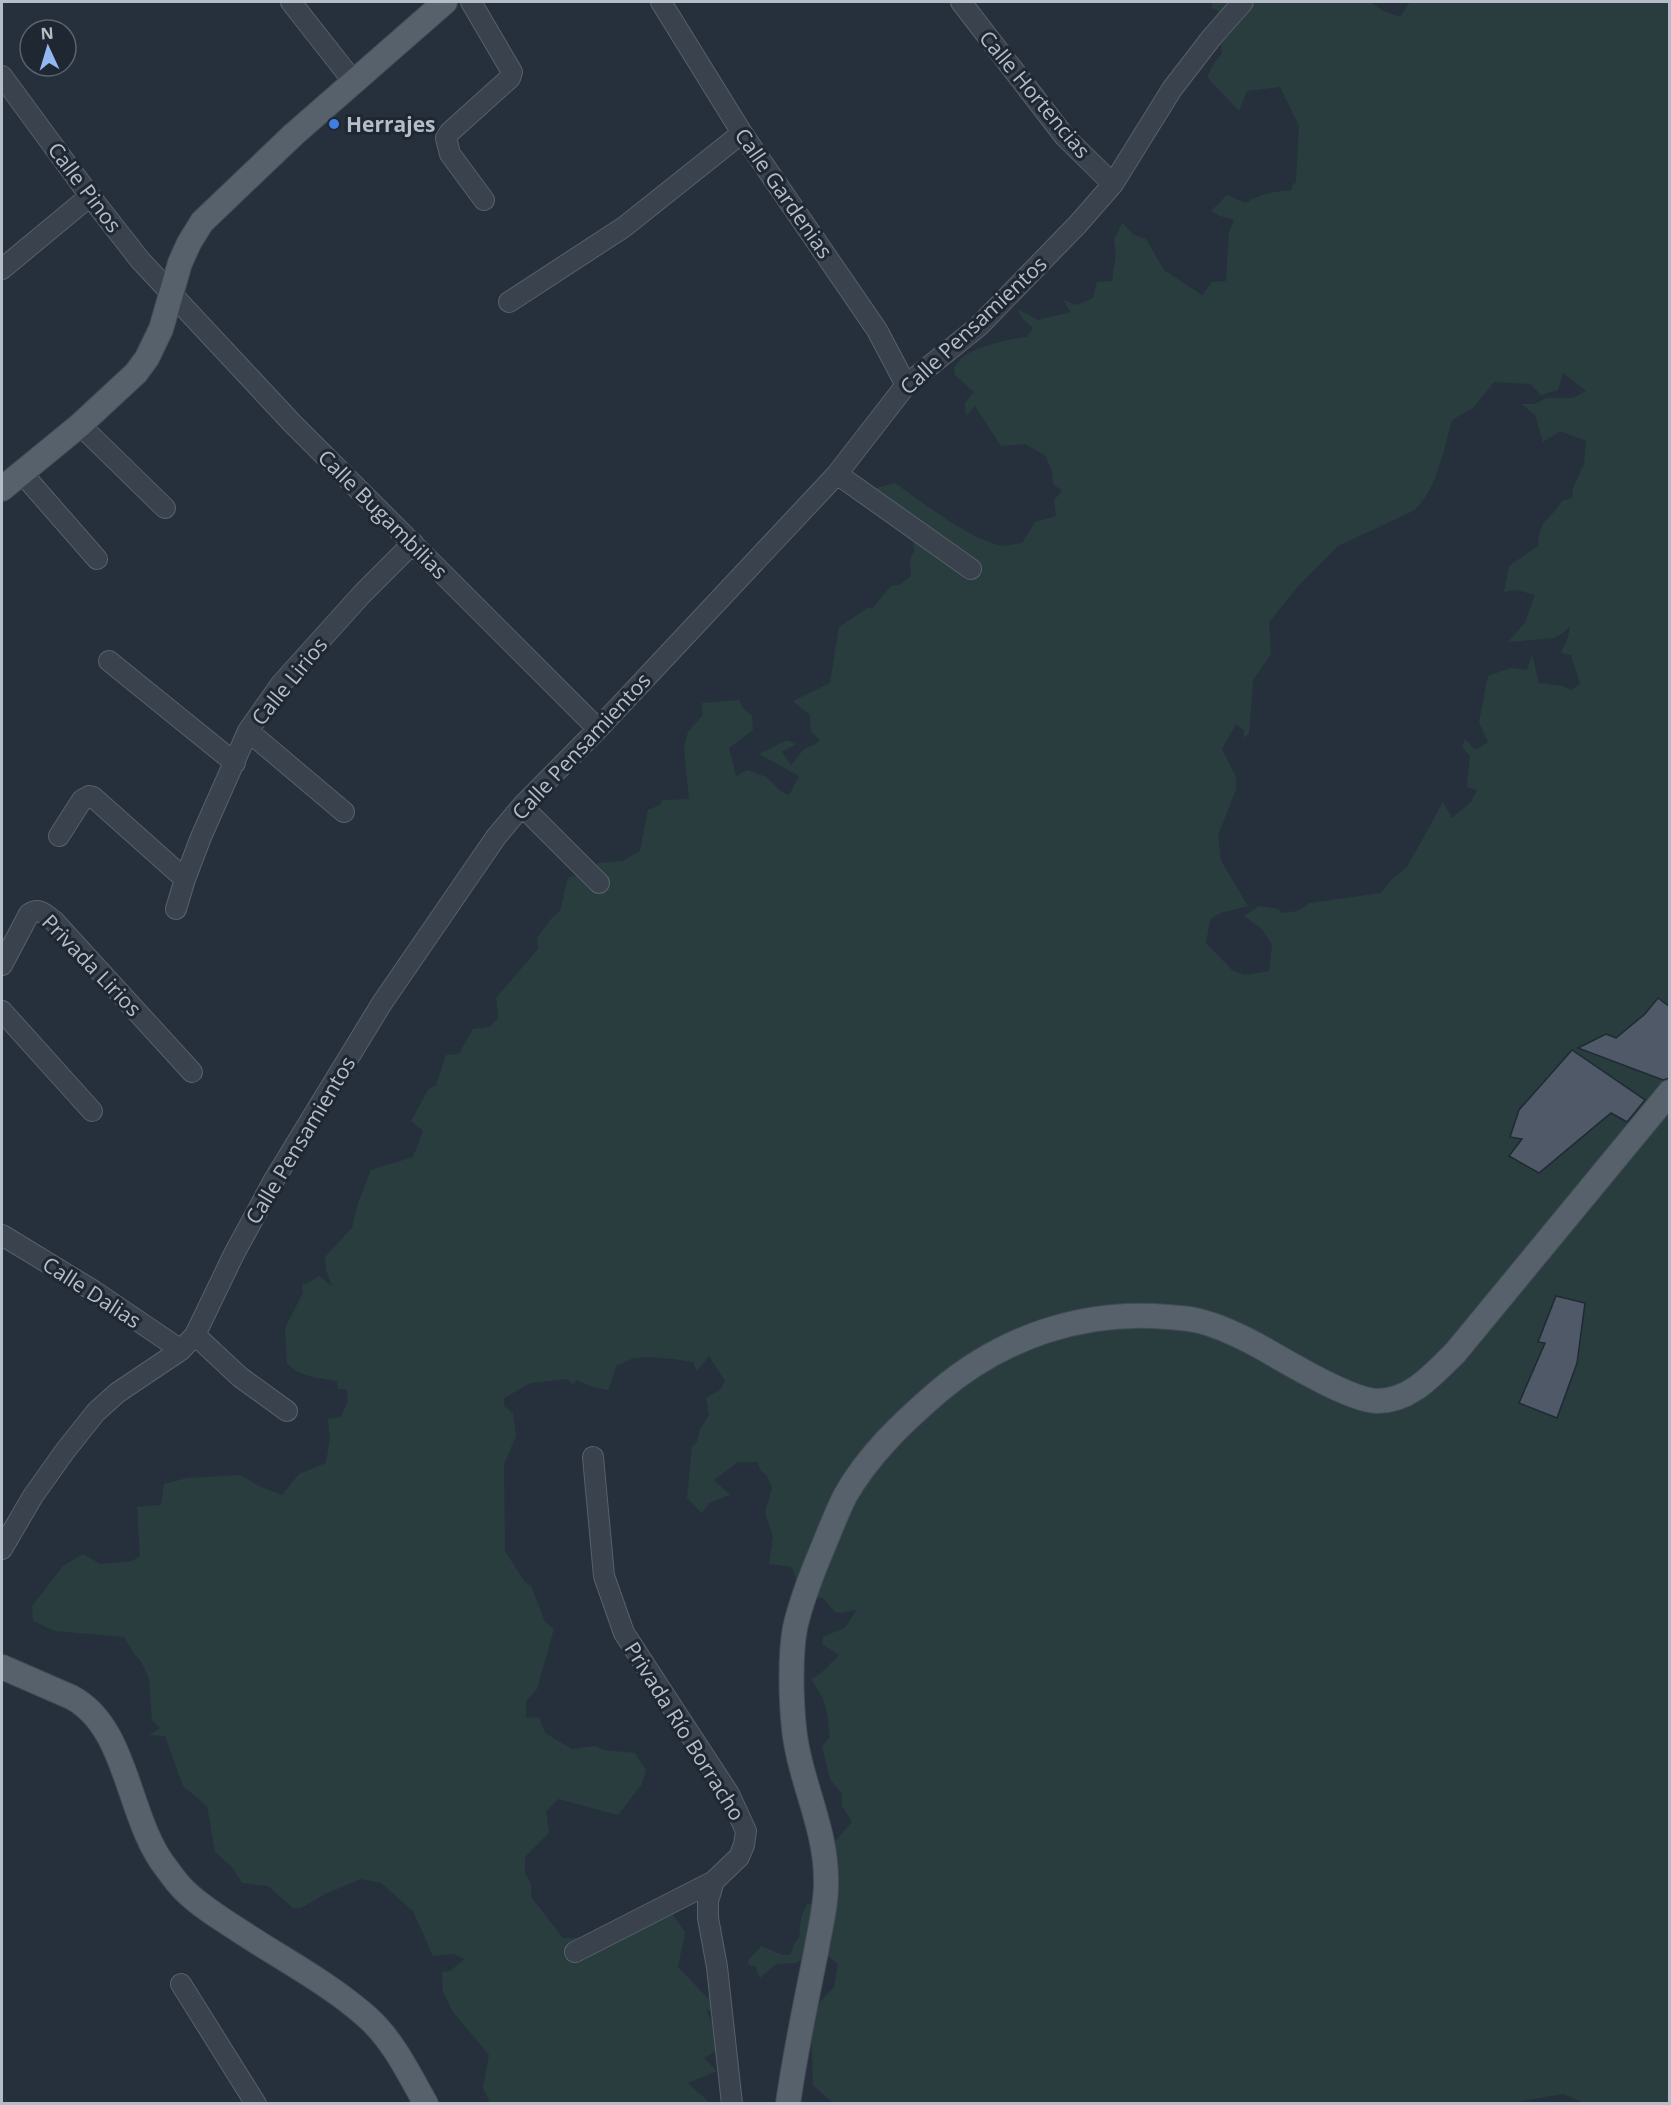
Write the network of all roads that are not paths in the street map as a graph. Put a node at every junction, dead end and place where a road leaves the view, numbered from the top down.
1 (291, 2) edge
2 (445, 2) edge
3 (471, 2) edge
4 (660, 2) edge
5 (961, 2) edge
6 (1244, 2) edge
7 (2, 75) edge
8 (353, 81) junction
9 (742, 133) junction
10 (1113, 184) junction
11 (90, 196) junction
12 (484, 200) dead end
13 (2, 269) edge
14 (172, 295) junction
15 (509, 302) dead end
16 (906, 385) junction
17 (80, 425) junction
18 (21, 472) junction
19 (837, 474) junction
20 (2, 489) edge
21 (165, 508) dead end
22 (413, 543) junction
23 (97, 559) dead end
24 (971, 569) dead end
25 (110, 661) dead end
26 (598, 729) junction
27 (248, 731) junction
28 (235, 763) junction
29 (522, 806) junction
30 (344, 812) dead end
31 (59, 836) dead end
32 (185, 879) junction
33 (599, 883) dead end
34 (176, 909) dead end
35 (2, 965) edge
36 (2, 1011) edge
37 (192, 1072) dead end
38 (1670, 1092) edge
39 (92, 1111) dead end
40 (2, 1235) edge
41 (195, 1335) junction
42 (181, 1350) junction
43 (287, 1411) dead end
44 (593, 1457) dead end
45 (2, 1549) edge
46 (2, 1667) edge
47 (714, 1881) junction
48 (575, 1952) dead end
49 (181, 1984) dead end
50 (256, 2103) edge
51 (426, 2103) edge
52 (732, 2103) edge
53 (788, 2103) edge

1 - 8 street
2 - 8 main road
3 - 12 street
4 - 9 street, Calle Gardenias
5 - 10 street, Calle Hortencias
6 - 10 street, Calle Pensamientos
7 - 11 street, Calle Pinos
8 - 14 main road
9 - 15 street
9 - 16 street, Calle Gardenias
10 - 16 street, Calle Pensamientos
11 - 13 street
11 - 14 street, Calle Pinos
14 - 17 main road
14 - 22 street, Calle Bugambilias
16 - 19 street, Calle Pensamientos
17 - 18 main road
17 - 21 street
18 - 20 main road
18 - 23 street
19 - 24 street
19 - 26 street, Calle Pensamientos
22 - 26 street, Calle Bugambilias
22 - 27 street, Calle Lirios
25 - 28 street
26 - 29 street, Calle Pensamientos
27 - 28 street, Calle Lirios
27 - 30 street
28 - 32 street, Calle Lirios
29 - 33 street
29 - 41 street, Calle Pensamientos
31 - 32 street
32 - 34 street, Calle Lirios
35 - 37 street, Privada Lirios
36 - 39 street
38 - 53 main road
40 - 42 street, Calle Dalias
41 - 42 street, Calle Pensamientos
41 - 43 street
42 - 45 street, Calle Pensamientos
44 - 47 street, Privada Río Borracho
46 - 51 main road
47 - 48 street, Privada Río Borracho
47 - 52 street
49 - 50 street

